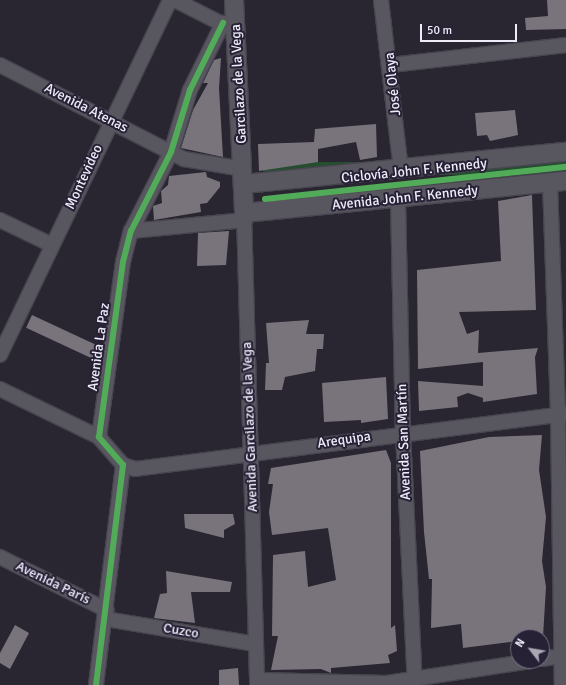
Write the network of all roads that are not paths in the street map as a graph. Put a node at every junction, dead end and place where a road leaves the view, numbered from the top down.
1 (170, 0) edge
2 (175, 0) edge
3 (234, 0) edge
4 (381, 0) edge
5 (230, 27) junction
6 (566, 45) edge
7 (0, 65) edge
8 (391, 65) junction
9 (111, 119) junction
10 (171, 152) junction
11 (566, 152) edge
12 (401, 169) junction
13 (244, 176) junction
14 (558, 182) edge
15 (398, 199) junction
16 (245, 217) junction
17 (0, 220) edge
18 (131, 231) junction
19 (52, 245) junction
20 (0, 354) edge
21 (0, 389) edge
22 (562, 415) edge
23 (402, 433) junction
24 (100, 438) junction
25 (251, 453) junction
26 (123, 465) junction
27 (0, 557) edge
28 (106, 614) junction
29 (256, 644) junction
30 (564, 655) edge
31 (550, 658) edge
32 (510, 665) edge
33 (257, 683) edge
34 (415, 683) edge
35 (96, 685) edge
36 (562, 685) edge

1 - 9 street, Montevideo
2 - 5 street
3 - 5 street, Garcilazo de la Vega
4 - 8 street, José Olaya
5 - 10 street, Avenida La Paz
5 - 13 street, Garcilazo de la Vega
6 - 8 street
7 - 9 street, Avenida Atenas
8 - 12 street, José Olaya
9 - 10 street, Avenida Atenas
9 - 19 street, Montevideo
10 - 13 street, Avenida Atenas
10 - 18 street, Avenida La Paz
11 - 12 street, Avenida John F. Kennedy
12 - 13 street, Avenida John F. Kennedy
13 - 16 street, Avenida Garcilazo de la Vega
14 - 15 street, Avenida John F. Kennedy
14 - 22 street
15 - 16 street, Avenida John F. Kennedy
15 - 23 street, Avenida San Martín
16 - 18 street
16 - 25 street, Avenida Garcilazo de la Vega
17 - 19 street
18 - 24 street, Avenida La Paz
19 - 20 street, Montevideo
21 - 24 street
22 - 23 street, Arequipa
22 - 30 street
23 - 25 street, Arequipa
23 - 34 street, Avenida San Martín
24 - 26 street
25 - 26 street, Arequipa
25 - 29 street, Avenida Garcilazo de la Vega
26 - 28 street
27 - 28 street, Avenida París
28 - 29 street, Cuzco
28 - 35 street
29 - 33 street, Avenida Garcilazo de la Vega
30 - 31 street
30 - 36 street
32 - 34 street
33 - 34 street

